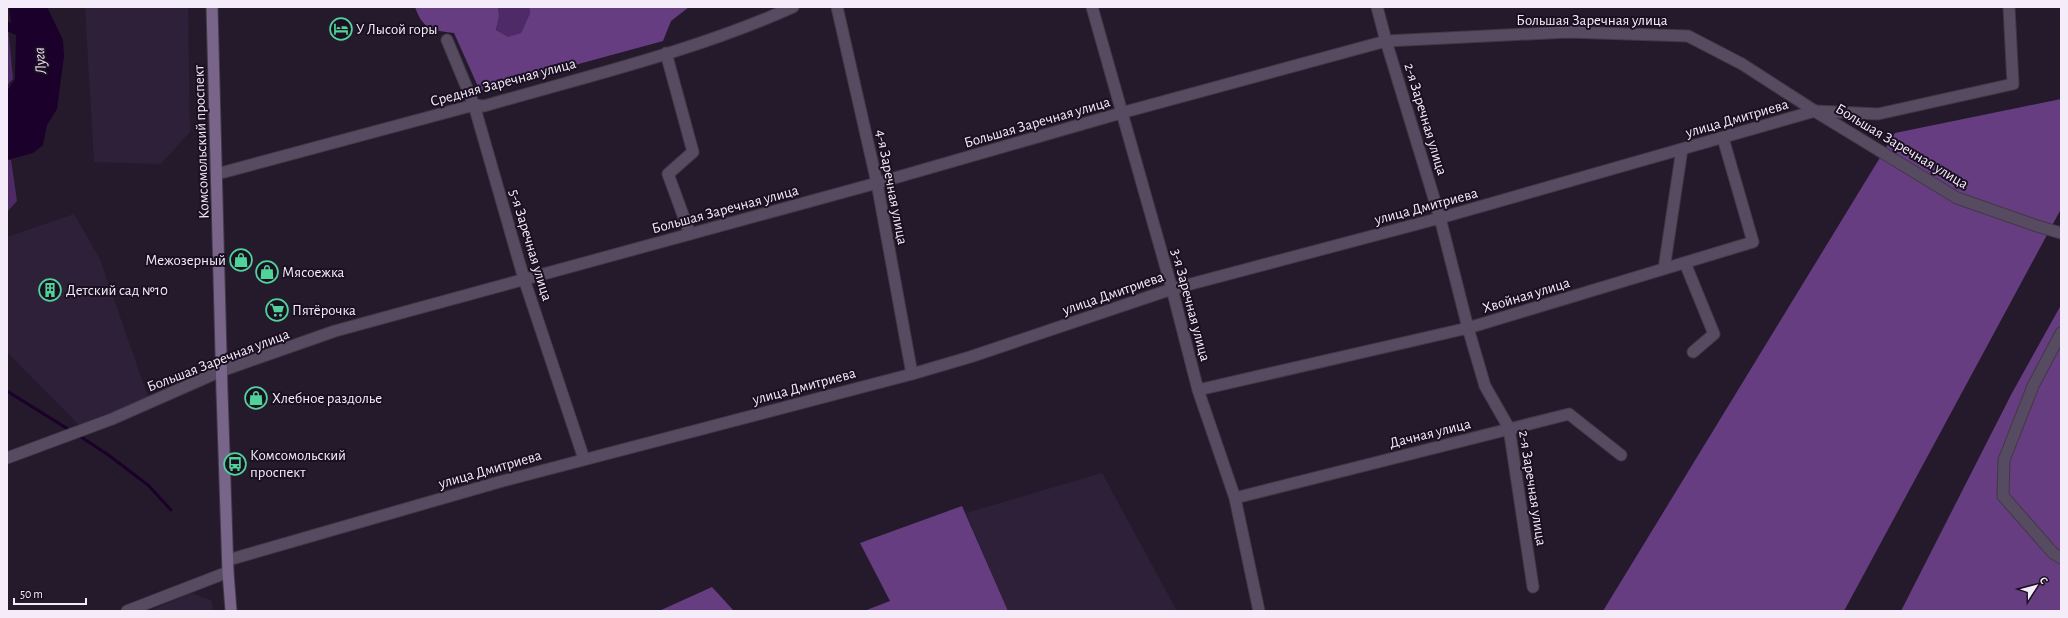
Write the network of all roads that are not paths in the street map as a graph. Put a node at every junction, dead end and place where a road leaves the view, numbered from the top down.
1 (212, 7) edge
2 (793, 7) edge
3 (837, 7) edge
4 (1092, 7) edge
5 (1377, 7) edge
6 (2009, 7) edge
7 (447, 40) dead end
8 (1386, 41) junction
9 (666, 53) junction
10 (474, 105) junction
11 (1815, 111) junction
12 (1121, 113) junction
13 (1723, 138) junction
14 (1682, 149) junction
15 (217, 174) junction
16 (877, 183) junction
17 (1440, 218) junction
18 (2061, 233) edge
19 (690, 234) junction
20 (1685, 263) junction
21 (1664, 269) junction
22 (524, 279) junction
23 (1172, 289) junction
24 (1468, 328) junction
25 (2061, 332) edge
26 (1693, 352) dead end
27 (221, 371) junction
28 (912, 374) junction
29 (1198, 390) junction
30 (1509, 428) junction
31 (1621, 455) dead end
32 (7, 458) edge
33 (584, 459) junction
34 (1235, 498) junction
35 (2061, 558) edge
36 (228, 560) junction
37 (228, 572) junction
38 (1533, 587) dead end
39 (127, 611) edge
40 (231, 611) edge
41 (1259, 611) edge

1 - 15 main road, Комсомольский проспект
2 - 9 street, Средняя Заречная улица
3 - 16 street, 4-я Заречная улица
4 - 12 street, 3-я Заречная улица
5 - 8 street, 2-я Заречная улица
6 - 11 street, улица Дмитриева
7 - 10 street, 5-я Заречная улица
8 - 11 street, Большая Заречная улица
8 - 12 street, Большая Заречная улица
8 - 17 street, 2-я Заречная улица
9 - 10 street, Средняя Заречная улица
9 - 19 street
10 - 15 street, Средняя Заречная улица
10 - 22 street, 5-я Заречная улица
11 - 13 street, улица Дмитриева
11 - 18 street, Большая Заречная улица
12 - 16 street, Большая Заречная улица
12 - 23 street, 3-я Заречная улица
13 - 14 street, улица Дмитриева
13 - 20 street, Хвойная улица
14 - 17 street, улица Дмитриева
14 - 21 street
15 - 27 main road, Комсомольский проспект
16 - 19 street, Большая Заречная улица
16 - 28 street, 4-я Заречная улица
17 - 23 street, улица Дмитриева
17 - 24 street, 2-я Заречная улица
19 - 22 street, Большая Заречная улица
20 - 21 street, Хвойная улица
20 - 26 street
21 - 24 street, Хвойная улица
22 - 27 street, Большая Заречная улица
22 - 33 street, 5-я Заречная улица
23 - 28 street, улица Дмитриева
23 - 29 street, 3-я Заречная улица
24 - 29 street, Хвойная улица
24 - 30 street, 2-я Заречная улица
25 - 35 street
27 - 32 street, Большая Заречная улица
27 - 36 main road, Комсомольский проспект
28 - 33 street, улица Дмитриева
29 - 34 street, 3-я Заречная улица
30 - 31 street, Дачная улица
30 - 34 street, Дачная улица
30 - 38 street, 2-я Заречная улица
33 - 36 street, улица Дмитриева
34 - 41 street, 3-я Заречная улица
36 - 37 main road, Комсомольский проспект
37 - 39 street
37 - 40 main road, Комсомольский проспект

